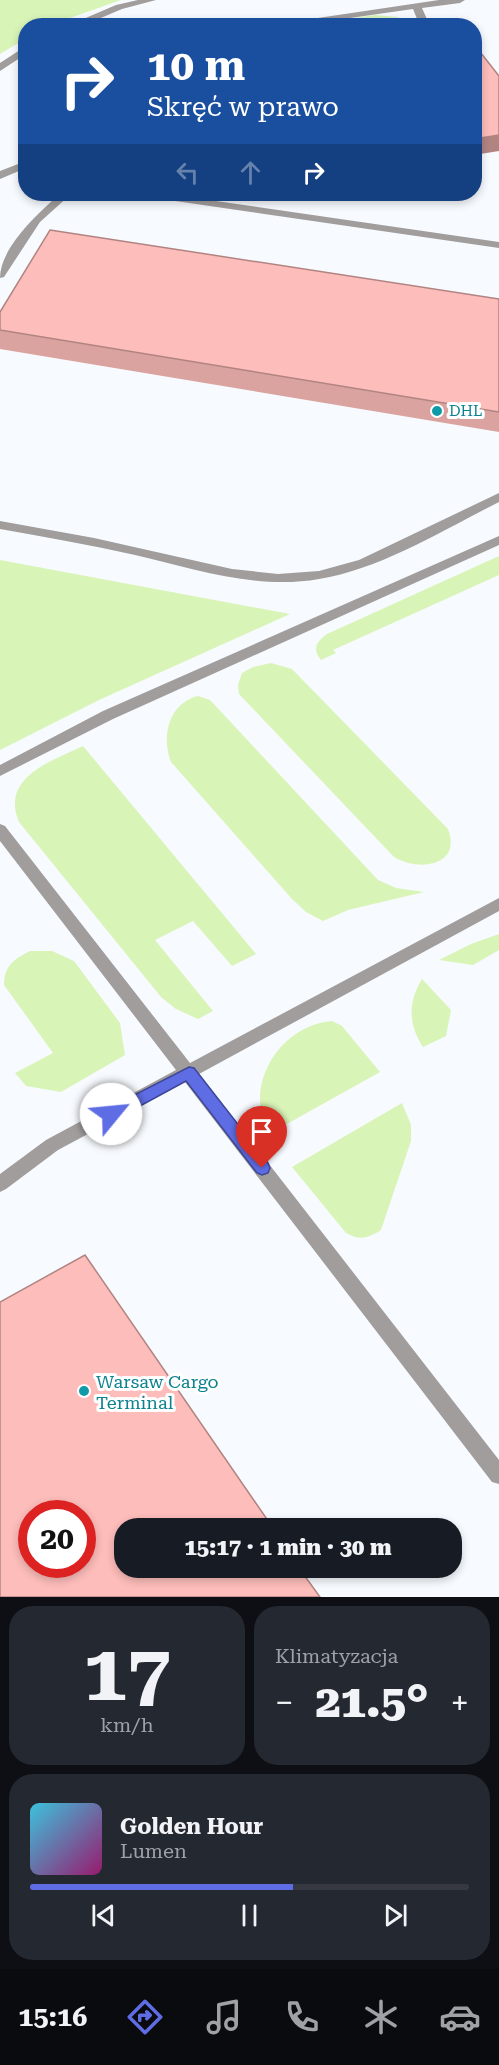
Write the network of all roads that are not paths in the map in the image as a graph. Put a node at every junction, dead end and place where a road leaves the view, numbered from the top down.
1 (151, 0) edge
2 (460, 0) edge
3 (416, 5) junction
4 (92, 18) edge
5 (325, 18) edge
6 (422, 18) edge
7 (18, 56) edge
8 (0, 68) edge
9 (18, 167) edge
10 (0, 177) edge
11 (58, 201) edge
12 (196, 201) edge
13 (499, 245) edge
14 (0, 275) edge
15 (499, 497) edge
16 (0, 525) edge
17 (499, 540) edge
18 (0, 771) edge
19 (0, 830) edge
20 (499, 904) edge
21 (189, 1073) junction
22 (0, 1184) edge
23 (499, 1475) edge

1 - 4 lane
2 - 3 lane
3 - 5 lane
3 - 6 lane
7 - 8 lane
9 - 10 lane
11 - 14 lane
12 - 13 lane
15 - 16 lane
17 - 18 lane
19 - 21 lane
20 - 21 lane
21 - 22 lane
21 - 23 lane

